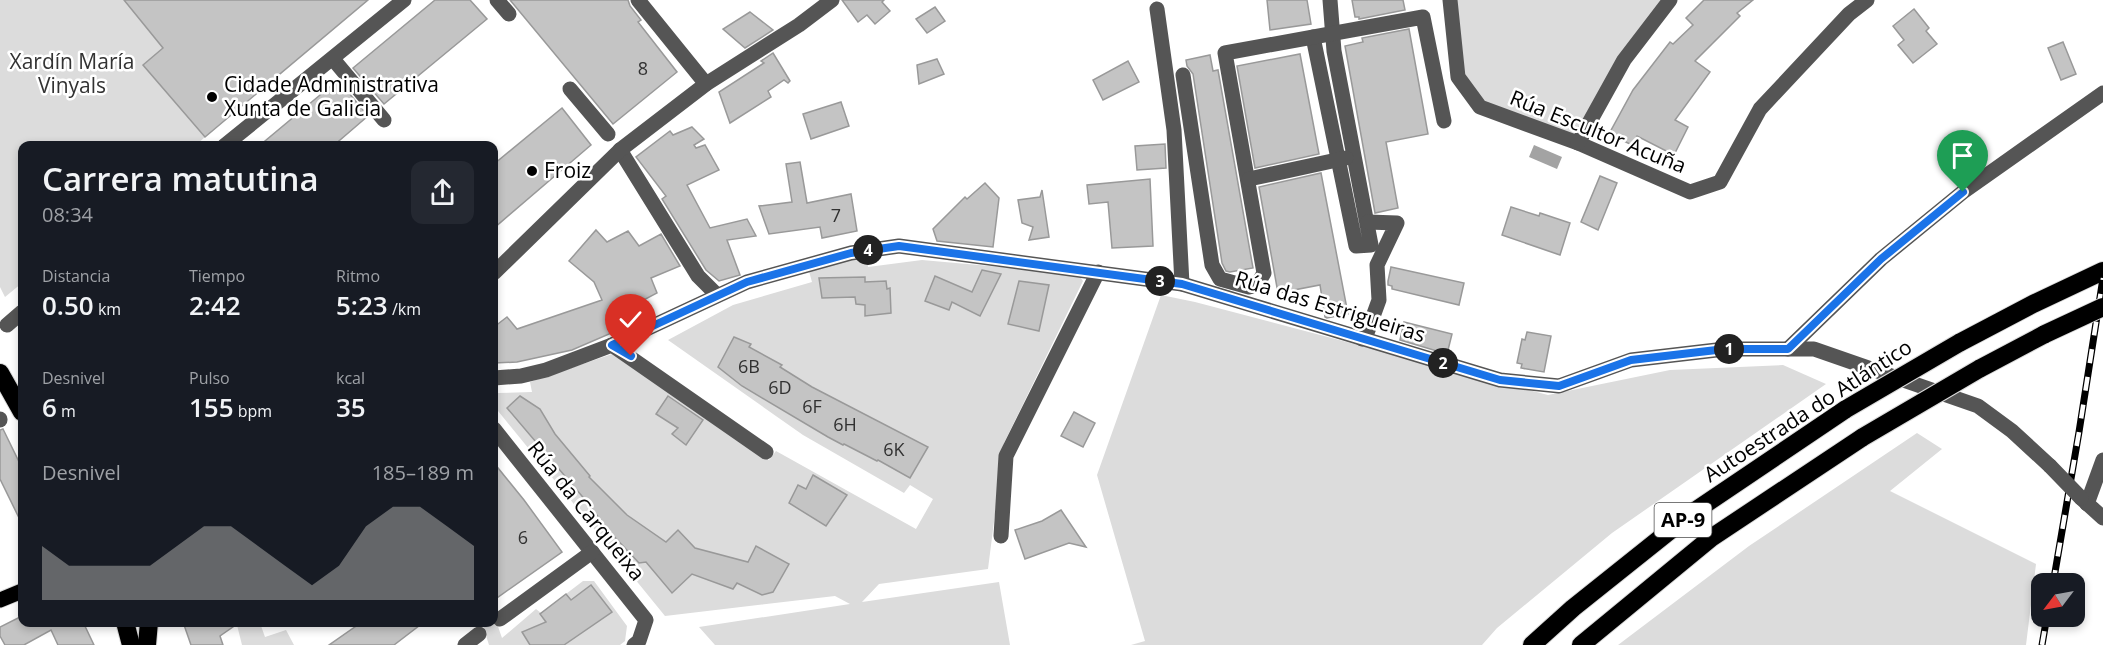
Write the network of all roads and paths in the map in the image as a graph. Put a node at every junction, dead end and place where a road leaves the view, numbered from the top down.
1 (405, 0) edge
2 (497, 0) edge
3 (638, 0) edge
4 (832, 0) edge
5 (1330, 0) edge
6 (1450, 0) edge
7 (1670, 0) edge
8 (1867, 0) edge
9 (1157, 9) dead end
10 (509, 14) dead end
11 (1332, 34) junction
12 (1313, 37) junction
13 (333, 59) junction
14 (1183, 75) dead end
15 (706, 84) junction
16 (570, 89) dead end
17 (2103, 93) edge
18 (384, 120) dead end
19 (1443, 121) dead end
20 (608, 134) dead end
21 (234, 141) edge
22 (1578, 143) junction
23 (620, 150) junction
24 (1354, 156) junction
25 (1337, 160) junction
26 (1249, 179) junction
27 (1368, 222) junction
28 (498, 269) edge
29 (2103, 271) edge
30 (1098, 272) junction
31 (1182, 284) junction
32 (717, 295) junction
33 (2103, 308) edge
34 (18, 315) edge
35 (7, 325) dead end
36 (1362, 339) junction
37 (612, 345) junction
38 (1788, 349) junction
39 (0, 373) edge
40 (498, 378) edge
41 (18, 405) edge
42 (498, 434) edge
43 (766, 452) dead end
44 (2103, 460) edge
45 (2084, 501) junction
46 (2103, 518) edge
47 (1001, 536) dead end
48 (592, 552) junction
49 (18, 593) edge
50 (0, 600) edge
51 (500, 619) dead end
52 (126, 627) edge
53 (149, 627) edge
54 (479, 634) dead end
55 (638, 644) edge
56 (131, 645) edge
57 (147, 645) edge
58 (465, 645) edge
59 (1532, 645) edge
60 (1581, 645) edge

1 - 13 street
2 - 10 street
3 - 15 street
4 - 15 street
5 - 11 street
6 - 22 street, Rúa Escultor Acuña
7 - 22 street
8 - 22 street, Rúa Escultor Acuña
9 - 31 street
11 - 12 street
11 - 19 street
11 - 24 street
12 - 25 street
12 - 26 street
13 - 18 street
13 - 21 street
14 - 26 street
15 - 23 street
16 - 20 street
17 - 38 street
23 - 28 street
23 - 32 street
24 - 25 street
24 - 27 street
25 - 26 street
25 - 27 street
27 - 36 street
29 - 59 highway, Autoestrada do Atlántico / AP-9, bridge
30 - 31 street, Rúa das Estrigueiras
30 - 32 street, Rúa das Estrigueiras
30 - 47 street
31 - 36 street, Rúa das Estrigueiras
32 - 37 street, Rúa das Estrigueiras
33 - 60 highway, AP-9, bridge
34 - 35 street
36 - 38 street, Rúa das Estrigueiras
37 - 40 street, Rúa das Estrigueiras
37 - 43 street
38 - 45 street, Rúa das Estrigueiras, bridge
39 - 41 highway
42 - 48 street, Rúa da Carqueixa
44 - 45 street
45 - 46 street, Rúa das Estrigueiras
48 - 51 street
48 - 55 street, Rúa da Carqueixa
49 - 50 main road
52 - 56 highway
53 - 57 highway
54 - 58 street

